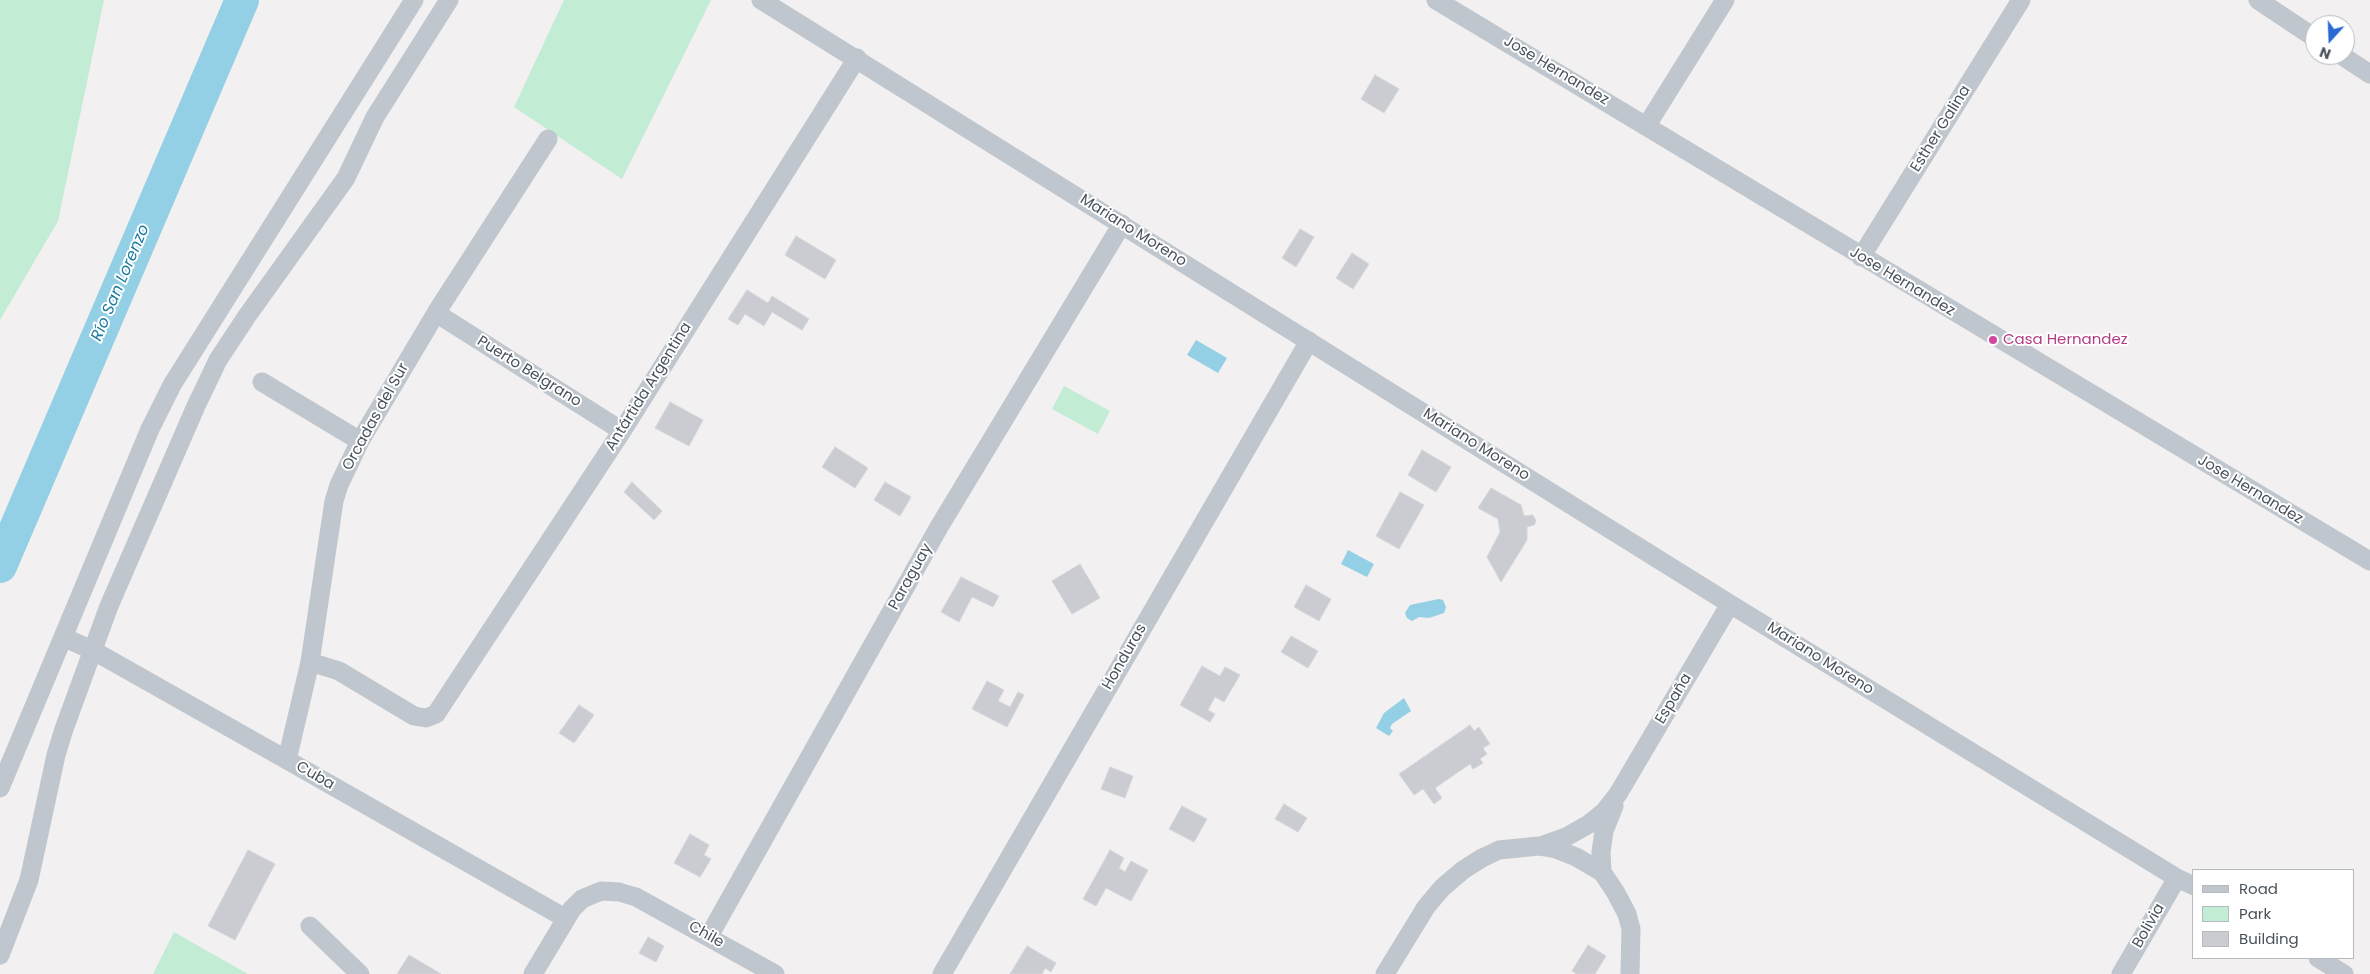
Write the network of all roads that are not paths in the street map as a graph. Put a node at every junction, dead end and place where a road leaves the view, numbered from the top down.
1 (414, 0) edge
2 (449, 0) edge
3 (762, 0) edge
4 (1436, 0) edge
5 (1725, 0) edge
6 (2021, 0) edge
7 (2258, 0) edge
8 (2305, 31) edge
9 (857, 58) junction
10 (2355, 64) edge
11 (2370, 74) edge
12 (1647, 125) junction
13 (548, 139) dead end
14 (1122, 224) junction
15 (1861, 258) junction
16 (436, 313) junction
17 (1309, 341) junction
18 (262, 382) dead end
19 (622, 431) junction
20 (360, 441) junction
21 (2370, 561) edge
22 (1730, 604) junction
23 (63, 637) junction
24 (94, 652) junction
25 (310, 662) junction
26 (288, 760) junction
27 (0, 788) edge
28 (1618, 794) junction
29 (1539, 846) junction
30 (1602, 872) junction
31 (2186, 882) edge
32 (565, 918) junction
33 (310, 926) dead end
34 (708, 936) junction
35 (0, 955) edge
36 (2320, 959) edge
37 (360, 974) edge
38 (533, 974) edge
39 (774, 974) edge
40 (942, 974) edge
41 (1385, 974) edge
42 (1630, 974) edge
43 (2121, 974) edge
44 (2344, 974) edge

1 - 23 street
2 - 24 street
3 - 9 street, Mariano Moreno
4 - 12 street, Jose Hernandez
5 - 12 street
6 - 15 street, Esther Galina
7 - 8 street
9 - 14 street, Mariano Moreno
9 - 19 street, Antártida Argentina
10 - 11 street
12 - 15 street, Jose Hernandez
13 - 16 street, Orcadas del Sur
14 - 17 street, Mariano Moreno
14 - 34 street, Paraguay
15 - 21 street, Jose Hernandez
16 - 19 street, Puerto Belgrano
16 - 20 street, Orcadas del Sur
17 - 22 street, Mariano Moreno
17 - 40 street, Honduras
18 - 20 street
19 - 25 street, Antártida Argentina
20 - 25 street, Orcadas del Sur
22 - 28 street, España
22 - 31 street, Mariano Moreno
23 - 24 street, Cuba
23 - 27 street
24 - 26 street, Cuba
24 - 35 street
25 - 26 street, Orcadas del Sur
26 - 32 street, Cuba
28 - 29 street, España
28 - 30 street, España
29 - 30 street, España
29 - 41 street, España
30 - 42 street
31 - 43 street, Bolivia
32 - 34 street, Chile
32 - 38 street, Chile
33 - 37 street
34 - 39 street, Chile
36 - 44 street

